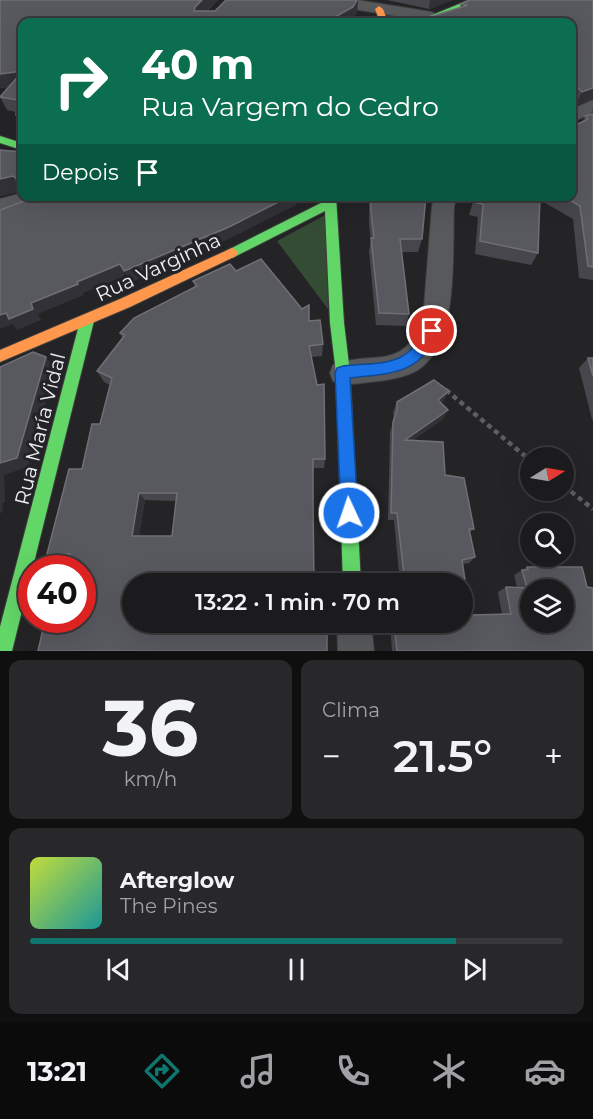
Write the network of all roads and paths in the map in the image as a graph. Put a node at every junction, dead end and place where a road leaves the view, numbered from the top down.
1 (329, 0) edge
2 (477, 0) edge
3 (382, 16) edge
4 (404, 18) edge
5 (430, 18) edge
6 (593, 106) edge
7 (576, 114) edge
8 (0, 139) edge
9 (18, 146) edge
10 (23, 201) edge
11 (327, 201) edge
12 (329, 201) edge
13 (444, 201) edge
14 (0, 207) edge
15 (87, 321) junction
16 (0, 356) edge
17 (343, 373) junction
18 (445, 389) edge
19 (520, 452) edge
20 (574, 494) edge
21 (593, 509) edge
22 (352, 573) edge
23 (355, 633) edge
24 (3, 651) edge
25 (356, 651) edge

1 - 3 street
2 - 5 street
3 - 4 street
6 - 7 street
8 - 9 street
10 - 14 street
11 - 15 street, Rua Varginha
12 - 17 street
13 - 17 street
15 - 16 street, Rua Varginha
15 - 24 street, Rua María Vidal
17 - 22 street
18 - 19 path
20 - 21 path
23 - 25 street

